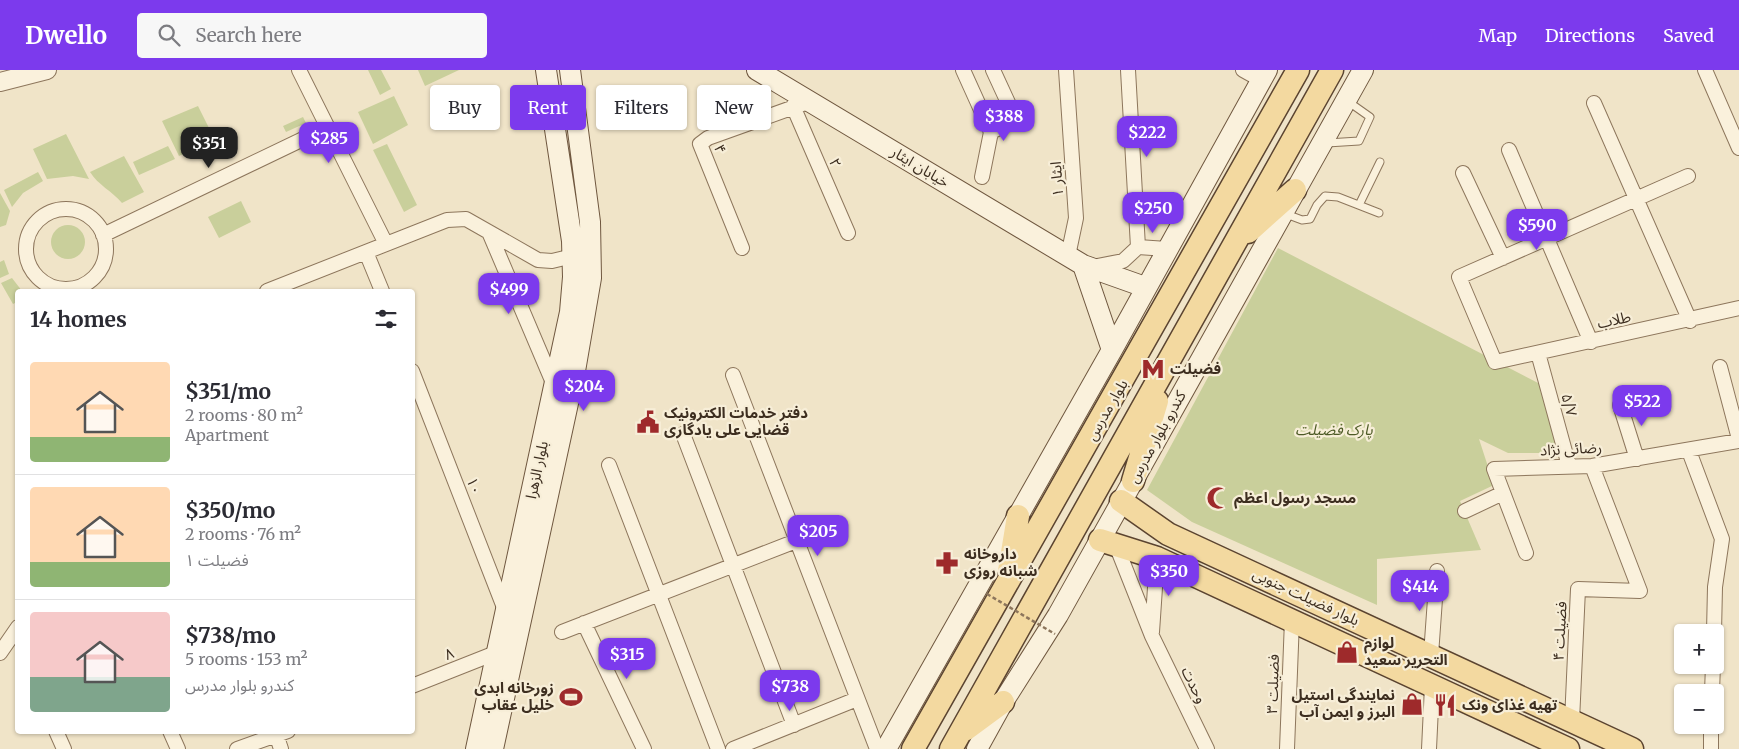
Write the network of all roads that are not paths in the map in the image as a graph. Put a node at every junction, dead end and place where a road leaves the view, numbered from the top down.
1 (47, 70) edge
2 (298, 70) edge
3 (546, 70) edge
4 (570, 70) edge
5 (756, 70) edge
6 (963, 70) edge
7 (993, 70) edge
8 (1066, 70) edge
9 (1128, 70) edge
10 (1243, 70) edge
11 (1298, 70) edge
12 (1332, 70) edge
13 (1363, 70) edge
14 (1705, 70) edge
15 (1264, 75) edge
16 (0, 82) edge
17 (1348, 97) junction
18 (1594, 103) dead end
19 (802, 104) junction
20 (326, 128) junction
21 (991, 132) junction
22 (1322, 143) junction
23 (1739, 148) edge
24 (1509, 150) dead end
25 (1380, 162) dead end
26 (1463, 173) dead end
27 (982, 176) dead end
28 (1688, 176) dead end
29 (1295, 190) junction
30 (1636, 199) junction
31 (1359, 205) junction
32 (1283, 213) junction
33 (1379, 213) dead end
34 (489, 232) junction
35 (848, 234) dead end
36 (103, 235) junction
37 (1547, 238) junction
38 (1236, 242) junction
39 (386, 244) junction
40 (1138, 247) junction
41 (742, 248) dead end
42 (1166, 249) junction
43 (366, 252) junction
44 (574, 256) junction
45 (1503, 258) junction
46 (1080, 262) junction
47 (1145, 287) junction
48 (61, 289) edge
49 (70, 289) edge
50 (272, 289) edge
51 (381, 289) edge
52 (1739, 308) edge
53 (1690, 321) junction
54 (1591, 342) junction
55 (1112, 350) junction
56 (1538, 353) junction
57 (1168, 362) junction
58 (1720, 367) dead end
59 (732, 375) dead end
60 (415, 379) edge
61 (555, 386) junction
62 (1620, 405) dead end
63 (683, 434) dead end
64 (1739, 440) edge
65 (1689, 451) junction
66 (1637, 459) junction
67 (609, 465) dead end
68 (1569, 466) junction
69 (1592, 466) junction
70 (1133, 481) junction
71 (1503, 493) junction
72 (1122, 501) junction
73 (1465, 510) dead end
74 (1018, 516) junction
75 (1168, 534) junction
76 (796, 541) junction
77 (1108, 543) junction
78 (1526, 553) dead end
79 (1157, 558) junction
80 (733, 565) junction
81 (1437, 571) dead end
82 (997, 590) junction
83 (658, 594) junction
84 (506, 612) junction
85 (1292, 620) junction
86 (1357, 621) junction
87 (584, 623) junction
88 (1714, 624) edge
89 (14, 632) edge
90 (562, 632) dead end
91 (1152, 636) junction
92 (1345, 645) junction
93 (498, 652) junction
94 (0, 653) edge
95 (1431, 655) junction
96 (415, 685) edge
97 (1432, 686) junction
98 (857, 699) junction
99 (1003, 702) junction
100 (1572, 721) junction
101 (794, 726) junction
102 (57, 734) edge
103 (171, 734) edge
104 (275, 734) edge
105 (280, 734) edge
106 (1711, 734) edge
107 (956, 741) edge
108 (64, 749) edge
109 (178, 749) edge
110 (237, 749) edge
111 (282, 749) edge
112 (476, 749) edge
113 (493, 749) edge
114 (644, 749) edge
115 (718, 749) edge
116 (733, 749) edge
117 (877, 749) edge
118 (886, 749) edge
119 (913, 749) edge
120 (977, 749) edge
121 (1207, 749) edge
122 (1287, 749) edge
123 (1429, 749) edge
124 (1568, 749) edge
125 (1632, 749) edge
126 (1710, 749) edge

1 - 16 street
2 - 20 street
3 - 44 main road, بلوار الزهرا
4 - 113 main road, بلوار الزهرا
5 - 19 main road, خیابان ایثار
6 - 21 street
7 - 21 street
8 - 46 street, ایثار ۱
9 - 40 street
10 - 15 street
11 - 82 main road, بلوار مدرس
12 - 38 main road, بلوار مدرس
13 - 17 main road, کندرو بلوار مدرس
14 - 23 street
15 - 42 main road
17 - 22 main road, کندرو بلوار مدرس
17 - 22 lane
18 - 30 street
19 - 35 street, ۲
19 - 41 street, ۴
19 - 46 main road, خیابان ایثار
20 - 36 street
20 - 39 street
21 - 27 street
22 - 29 main road, کندرو بلوار مدرس
24 - 37 street
25 - 31 lane
26 - 45 street
28 - 30 street
29 - 32 main road, کندرو بلوار مدرس
29 - 38 main road
30 - 37 street
30 - 53 street
31 - 32 lane
31 - 33 lane
32 - 70 main road, کندرو بلوار مدرس
34 - 39 street
34 - 44 street
34 - 61 street
36 - 48 street
36 - 49 street
37 - 45 street
37 - 54 street
38 - 57 main road, بلوار مدرس
39 - 43 street
40 - 42 street
40 - 46 street
42 - 47 main road
43 - 50 street
43 - 51 street
44 - 61 main road, بلوار الزهرا
45 - 56 street, طلاب
46 - 47 main road, خیابان ایثار
46 - 55 main road
47 - 55 main road
52 - 53 street, طلاب
53 - 54 street, طلاب
54 - 56 street, طلاب
55 - 74 main road
56 - 68 street, ۵/۷
57 - 70 main road
57 - 107 main road, بلوار مدرس
58 - 64 street
59 - 76 street
60 - 84 street, ۱۰
61 - 84 main road, بلوار الزهرا
62 - 66 street
63 - 80 street
64 - 65 street, رضائی نژاد
65 - 66 street, رضائی نژاد
65 - 88 street
66 - 69 street, رضائی نژاد
67 - 83 street
68 - 69 street, رضائی نژاد
68 - 71 street, رضائی نژاد
69 - 100 street, فضیلت ۴
70 - 72 main road, کندرو بلوار مدرس
71 - 73 street
71 - 78 street, رضائی نژاد
72 - 75 main road, بلوار فضیلت جنوبی
72 - 77 main road, کندرو بلوار مدرس
74 - 82 main road
74 - 118 main road
75 - 79 main road
75 - 86 main road, بلوار فضیلت جنوبی
76 - 80 street
76 - 98 street
77 - 79 main road, بلوار فضیلت جنوبی
77 - 91 street, وحدت
77 - 99 main road, کندرو بلوار مدرس
79 - 85 main road, بلوار فضیلت جنوبی
79 - 91 street
80 - 83 street
80 - 101 street
81 - 95 street
82 - 119 main road, بلوار مدرس
83 - 87 street
83 - 115 street
84 - 93 main road, بلوار الزهرا
85 - 92 main road, بلوار فضیلت جنوبی
85 - 122 street, فضیلت ۳
86 - 92 main road
86 - 95 main road, بلوار فضیلت جنوبی
87 - 90 street
87 - 114 street
89 - 94 street
91 - 121 street, وحدت
92 - 97 main road, بلوار فضیلت جنوبی
93 - 96 street, ۸
93 - 112 main road, بلوار الزهرا
95 - 100 main road, بلوار فضیلت جنوبی
97 - 123 street
97 - 124 main road, بلوار فضیلت جنوبی
98 - 101 street
98 - 117 street
99 - 107 main road
99 - 120 main road, کندرو بلوار مدرس
100 - 125 main road, بلوار فضیلت جنوبی
101 - 116 street
102 - 108 street
103 - 109 street
104 - 110 street
105 - 111 street
106 - 126 street

